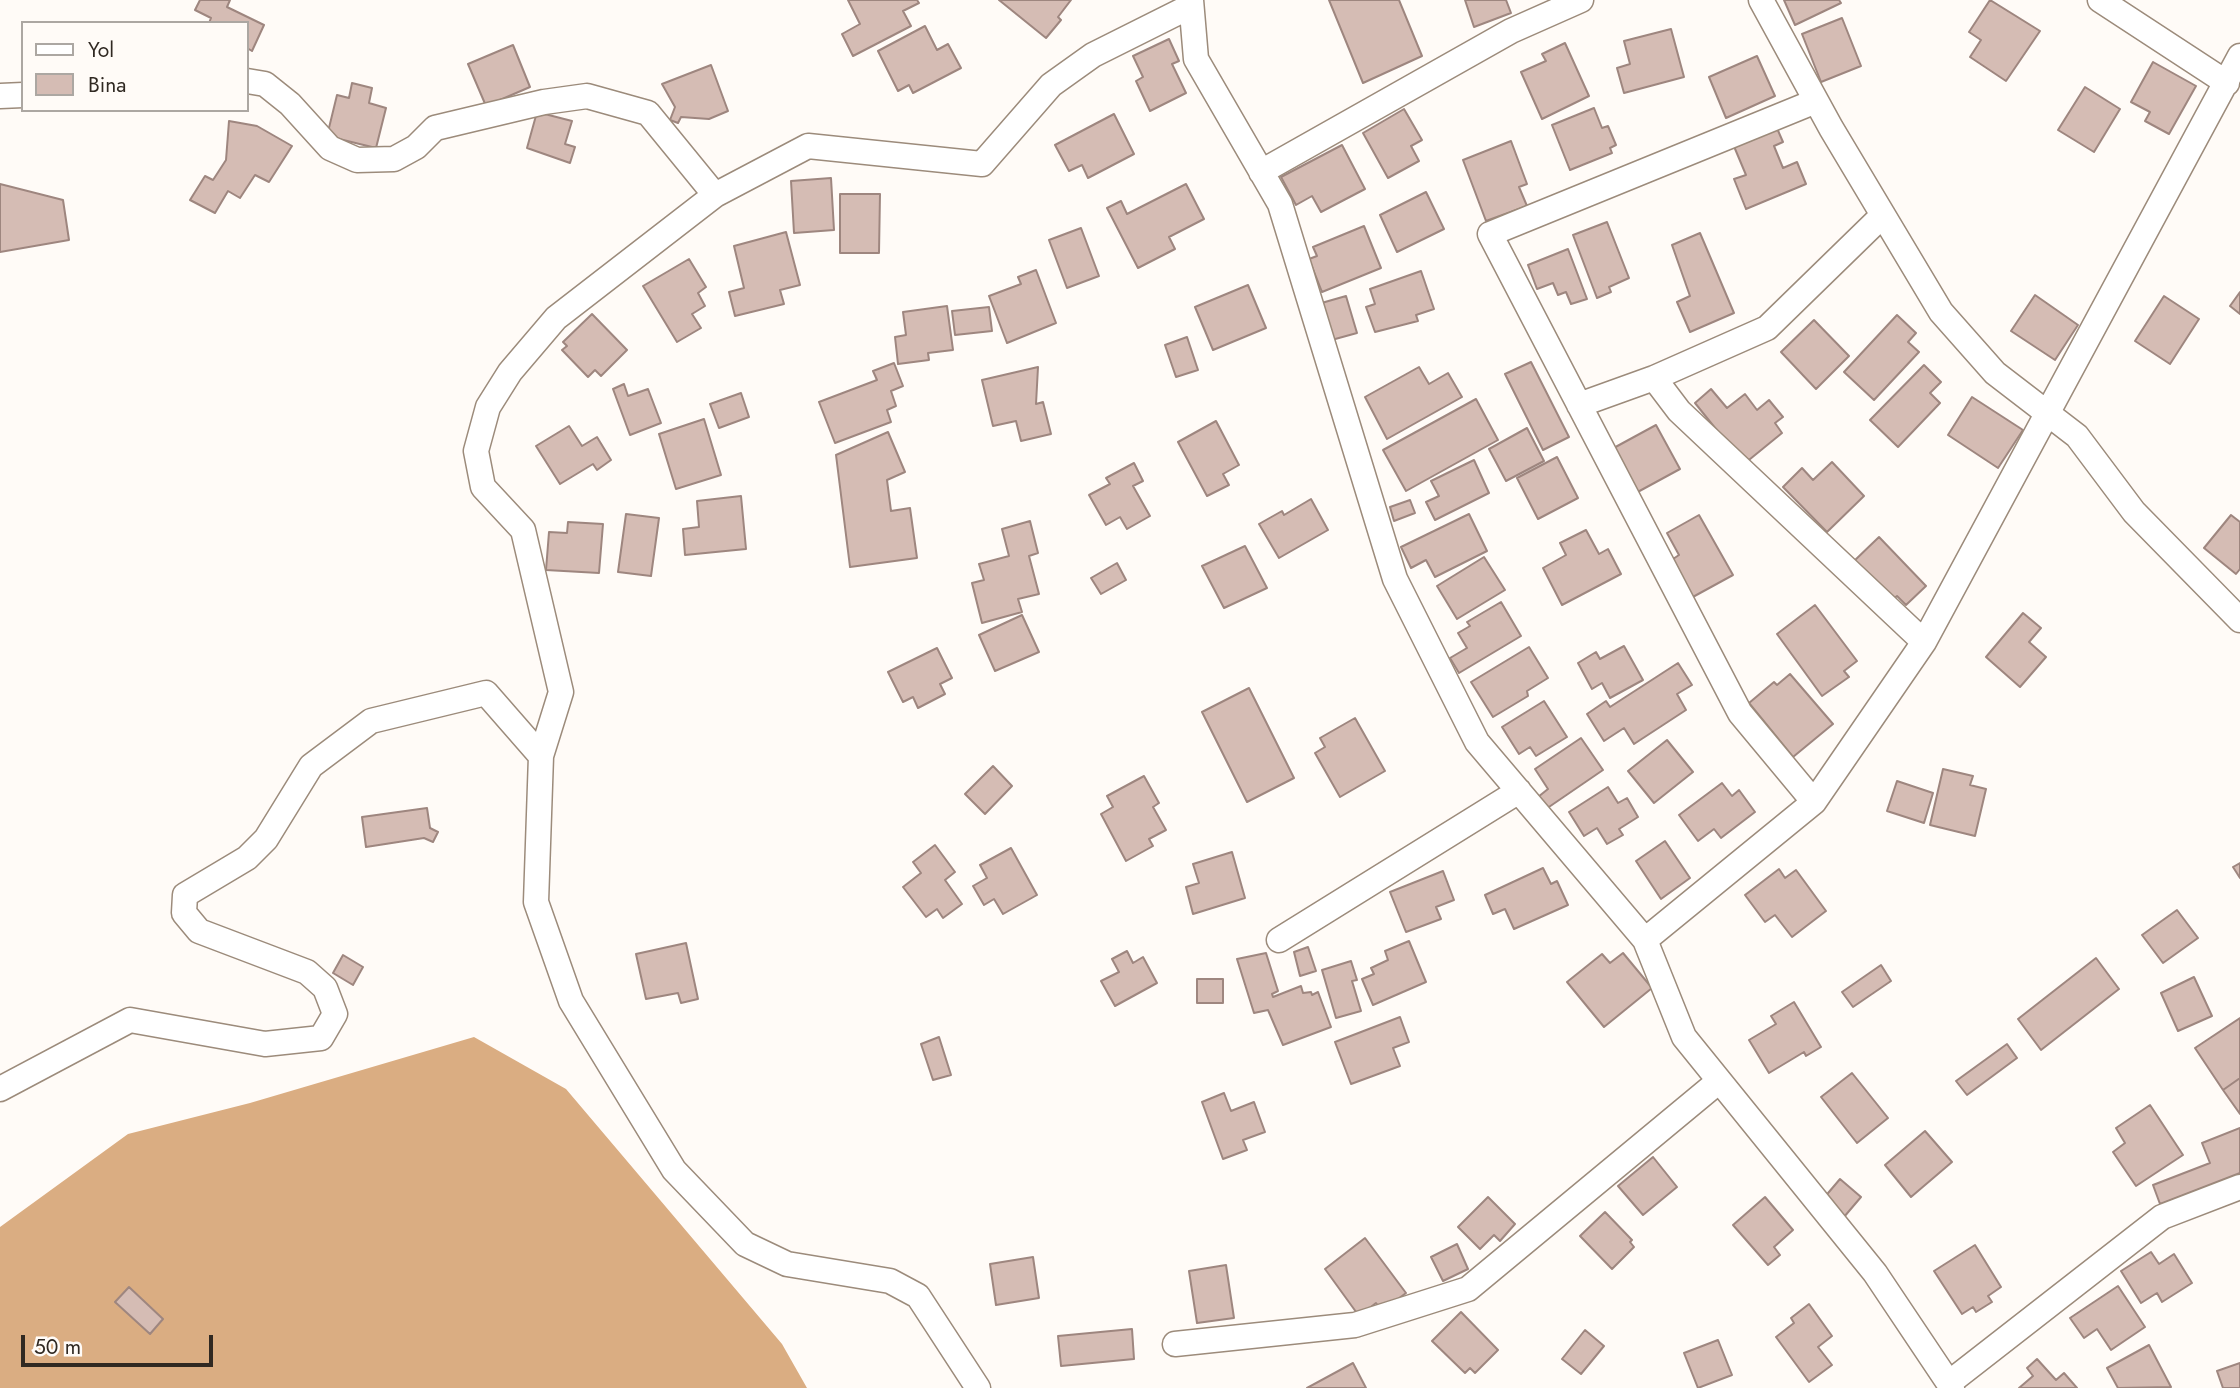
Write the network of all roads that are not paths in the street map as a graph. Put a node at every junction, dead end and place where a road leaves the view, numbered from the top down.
1 (1581, 0) edge
2 (1761, 0) edge
3 (2099, 0) edge
4 (1191, 3) edge
5 (2240, 56) edge
6 (248, 81) edge
7 (2227, 83) junction
8 (21, 95) edge
9 (0, 96) edge
10 (1816, 101) junction
11 (1261, 172) junction
12 (715, 195) junction
13 (1883, 215) junction
14 (1654, 378) junction
15 (1579, 405) junction
16 (2046, 416) junction
17 (2240, 620) edge
18 (1924, 642) junction
19 (541, 756) junction
20 (1519, 791) junction
21 (1814, 802) junction
22 (1279, 940) dead end
23 (1645, 940) junction
24 (1719, 1081) junction
25 (0, 1089) edge
26 (2240, 1187) edge
27 (1175, 1344) dead end
28 (1950, 1385) edge
29 (978, 1388) edge

1 - 11 street
2 - 10 street
3 - 7 street
4 - 11 street
4 - 12 street
5 - 7 street
6 - 12 street
7 - 16 street
8 - 9 street
10 - 13 street
10 - 15 street
11 - 20 street
12 - 19 street
13 - 14 street
13 - 16 street
14 - 15 street
14 - 18 street
15 - 21 street
16 - 17 street
16 - 18 street
18 - 21 street
19 - 25 street
19 - 29 street
20 - 22 street
20 - 23 street
21 - 23 street
23 - 24 street
24 - 27 street
24 - 28 street
26 - 28 street

